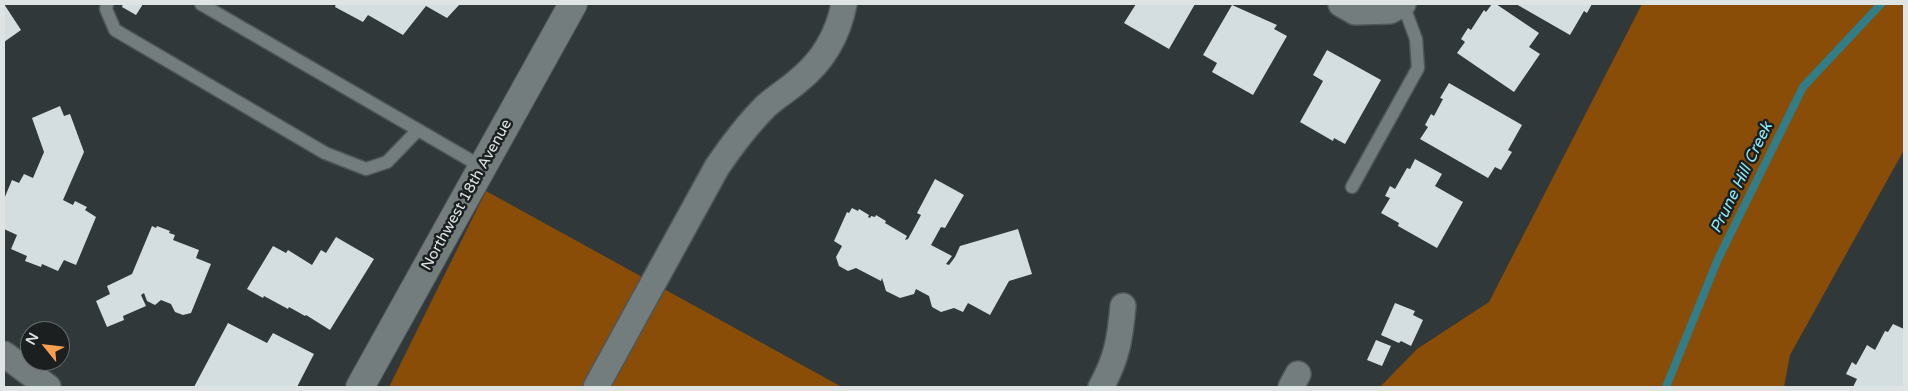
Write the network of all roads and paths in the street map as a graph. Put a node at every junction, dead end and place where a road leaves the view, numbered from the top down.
1 (107, 4) edge
2 (201, 4) edge
3 (574, 4) edge
4 (844, 4) edge
5 (1340, 4) edge
6 (1403, 4) edge
7 (418, 130) junction
8 (482, 167) junction
9 (1352, 187) dead end
10 (1123, 306) dead end
11 (4, 354) edge
12 (48, 387) edge
13 (360, 387) edge
14 (596, 387) edge
15 (1101, 387) edge

1 - 7 lane
2 - 7 lane
3 - 8 street, Northwest 18th Avenue
4 - 14 street
5 - 6 street
6 - 9 lane
7 - 8 lane
8 - 13 street, Northwest 18th Avenue
10 - 15 street
11 - 12 street

